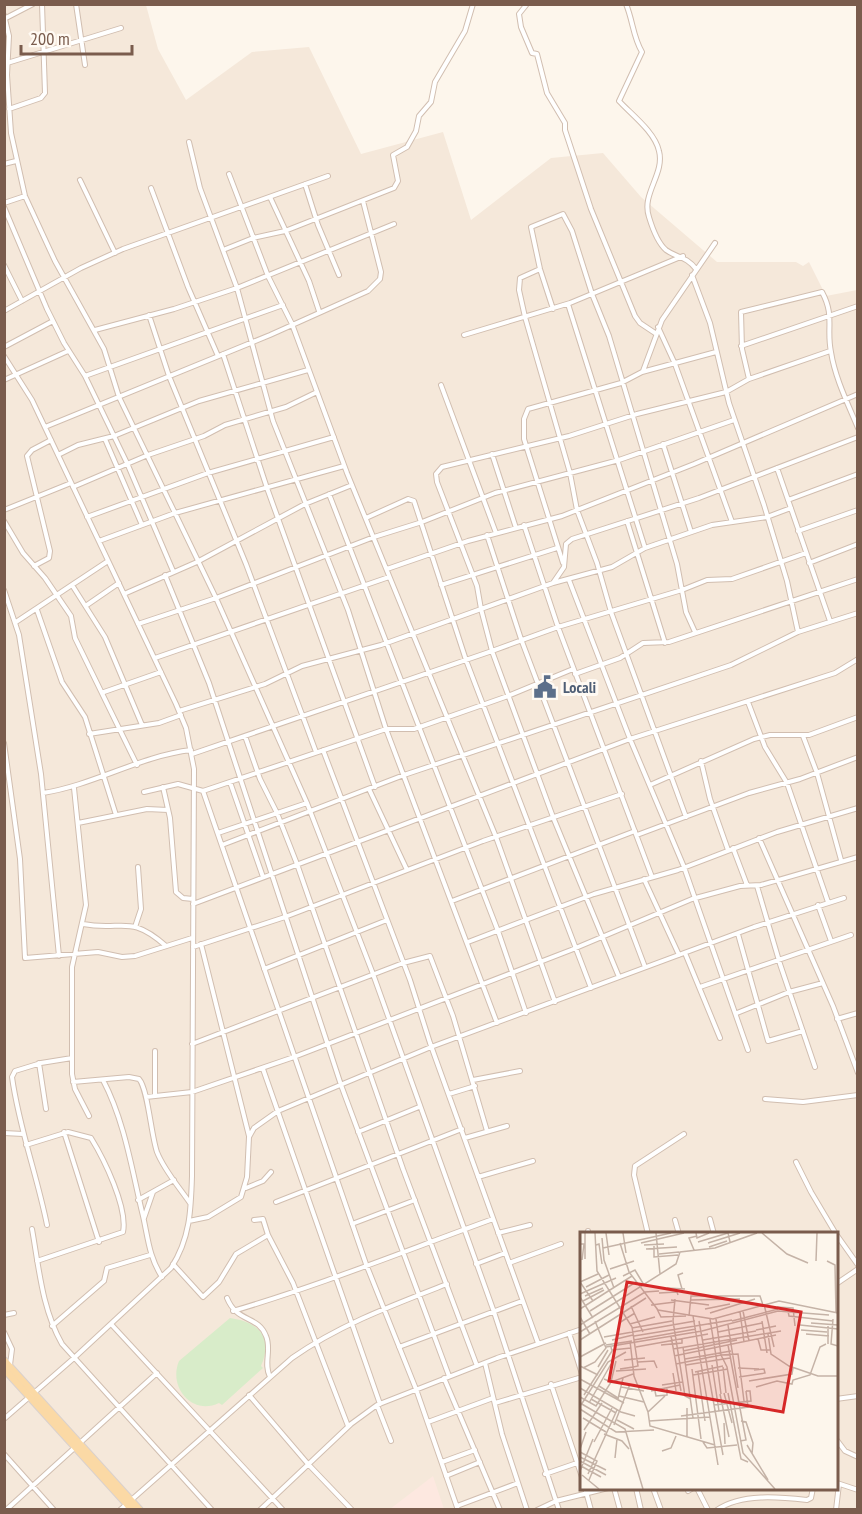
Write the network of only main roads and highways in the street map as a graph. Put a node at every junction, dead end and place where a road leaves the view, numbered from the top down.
1 (4, 1360) edge
2 (7, 1368) edge
3 (129, 1502) junction
4 (132, 1509) edge
5 (140, 1509) edge

1 - 2 main road
2 - 3 main road
3 - 4 main road
3 - 5 main road

